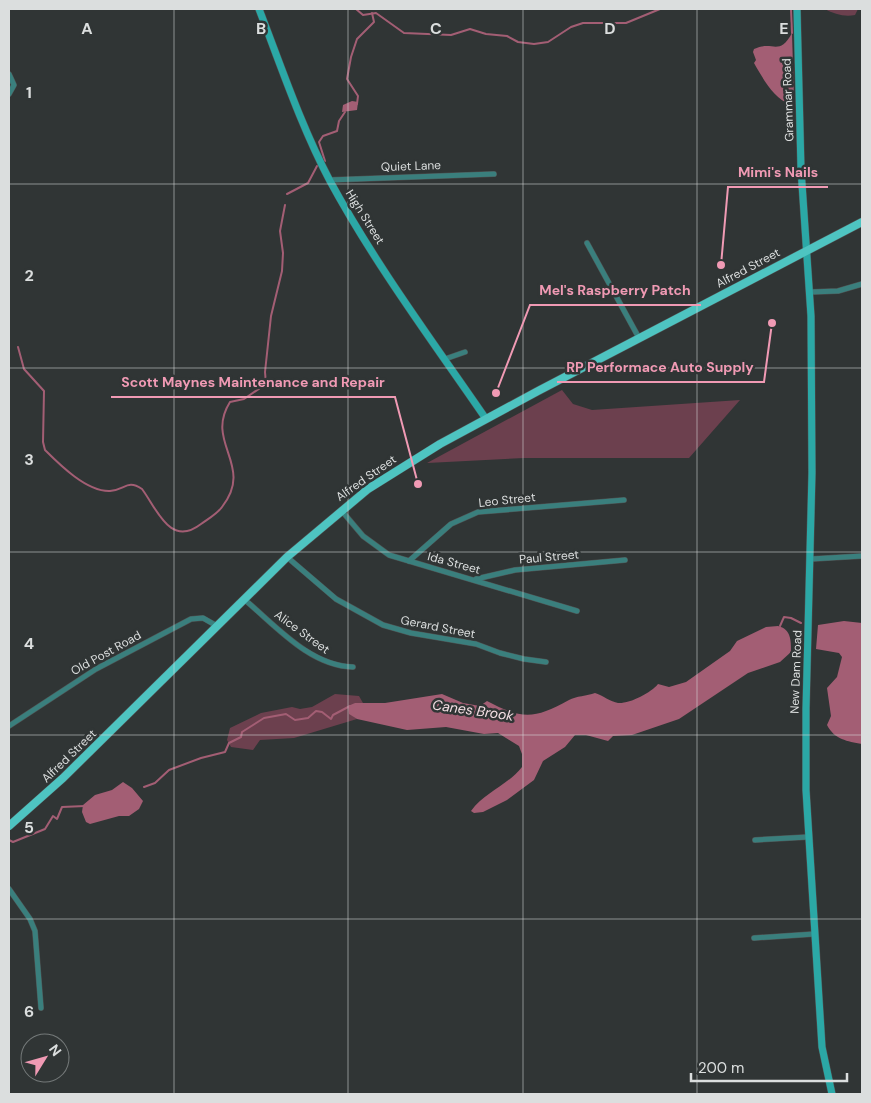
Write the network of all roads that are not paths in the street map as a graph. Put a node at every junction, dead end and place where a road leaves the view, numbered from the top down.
1 (258, 9) edge
2 (797, 9) edge
3 (9, 74) edge
4 (9, 94) edge
5 (494, 174) dead end
6 (329, 180) junction
7 (862, 222) edge
8 (587, 243) dead end
9 (808, 250) junction
10 (862, 284) edge
11 (810, 292) junction
12 (639, 338) junction
13 (465, 352) dead end
14 (445, 359) junction
15 (486, 419) junction
16 (624, 500) dead end
17 (341, 509) junction
18 (862, 556) edge
19 (287, 557) junction
20 (625, 560) dead end
21 (811, 560) junction
22 (409, 561) junction
23 (475, 579) junction
24 (245, 600) junction
25 (576, 611) dead end
26 (217, 626) junction
27 (546, 662) dead end
28 (353, 667) dead end
29 (9, 726) edge
30 (9, 826) edge
31 (808, 837) junction
32 (756, 840) dead end
33 (9, 889) edge
34 (814, 934) junction
35 (754, 938) dead end
36 (41, 1008) dead end
37 (832, 1094) edge

1 - 6 street, High Street
2 - 9 street, Grammar Road
3 - 4 street
5 - 6 street, Quiet Lane
6 - 14 street, High Street
7 - 9 main road, Alfred Street
8 - 12 street
9 - 11 street, New Dam Road
9 - 12 main road, Alfred Street
10 - 11 street
11 - 21 street, New Dam Road
12 - 15 main road, Alfred Street
13 - 14 street
14 - 15 street, High Street
15 - 17 main road, Alfred Street
16 - 22 street, Leo Street
17 - 19 main road, Alfred Street
17 - 22 street, Ida Street
18 - 21 street
19 - 24 main road, Alfred Street
19 - 27 street, Gerard Street
20 - 23 street, Paul Street
21 - 31 street, New Dam Road
22 - 23 street, Ida Street
23 - 25 street, Ida Street
24 - 26 main road, Alfred Street
24 - 28 street, Alice Street
26 - 29 street, Old Post Road
26 - 30 main road, Alfred Street
31 - 32 street
31 - 34 street, New Dam Road
33 - 36 street
34 - 35 street
34 - 37 street, New Dam Road

